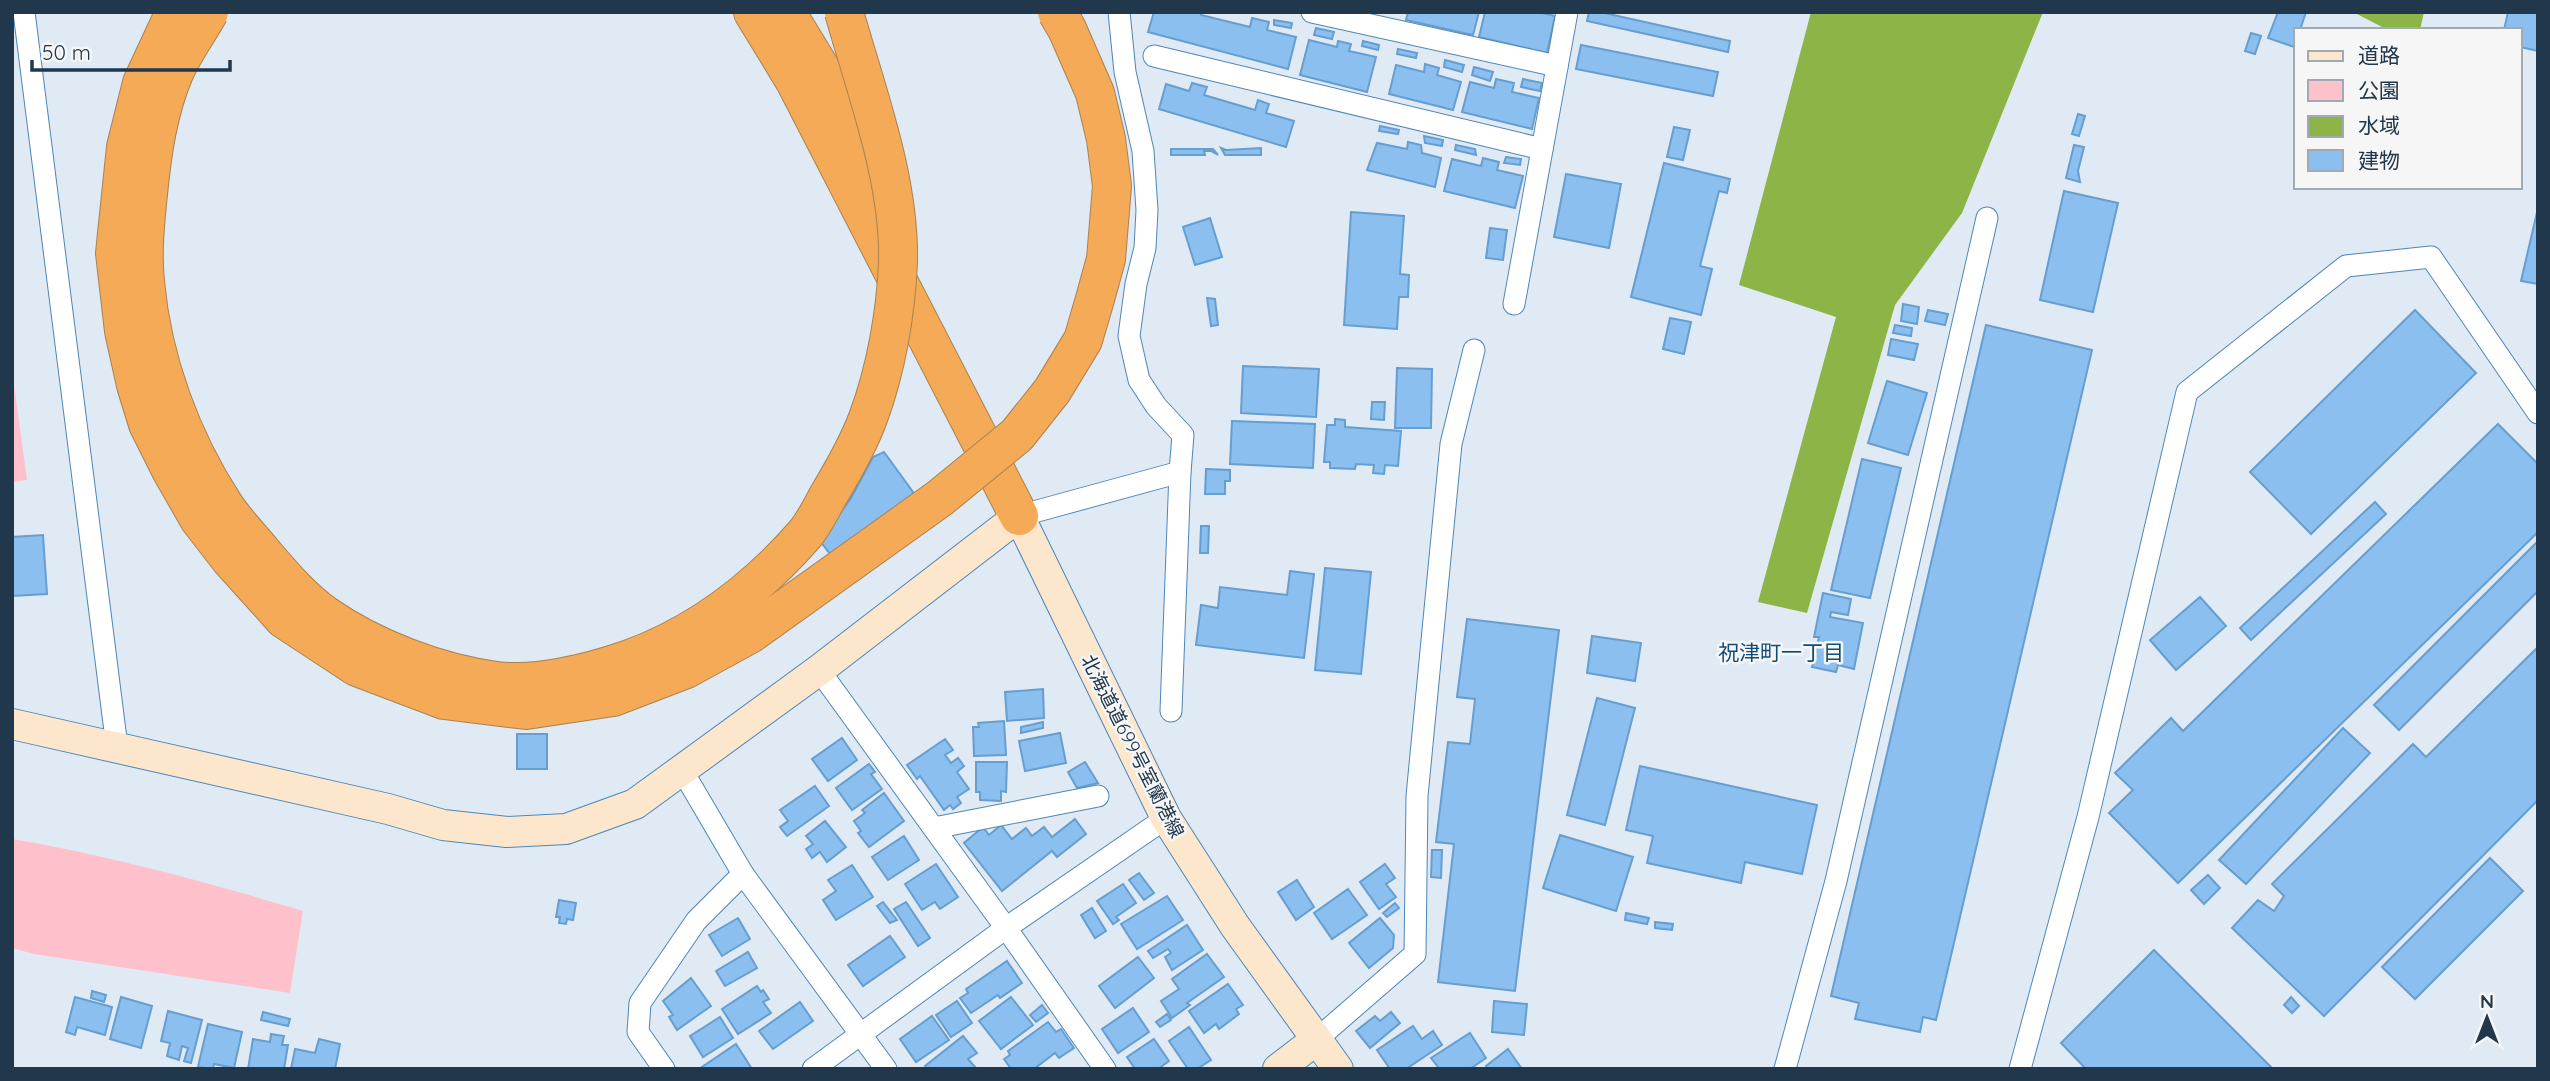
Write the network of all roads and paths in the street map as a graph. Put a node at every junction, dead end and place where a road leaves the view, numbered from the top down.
1 (24, 12) edge
2 (175, 12) edge
3 (209, 12) edge
4 (753, 12) edge
5 (786, 12) edge
6 (844, 12) edge
7 (1057, 12) edge
8 (1119, 12) edge
9 (1312, 12) edge
10 (1567, 12) edge
11 (1154, 56) dead end
12 (1557, 66) junction
13 (1542, 149) junction
14 (1987, 218) dead end
15 (1514, 304) dead end
16 (1474, 350) dead end
17 (2538, 413) edge
18 (1180, 472) junction
19 (1019, 516) junction
20 (818, 670) junction
21 (1171, 711) dead end
22 (12, 724) edge
23 (117, 747) junction
24 (682, 770) junction
25 (1098, 796) dead end
26 (1166, 818) junction
27 (934, 828) junction
28 (743, 874) junction
29 (1006, 928) junction
30 (861, 1034) junction
31 (1316, 1040) junction
32 (664, 1069) edge
33 (813, 1069) edge
34 (886, 1069) edge
35 (1105, 1069) edge
36 (1278, 1069) edge
37 (1338, 1069) edge
38 (1785, 1069) edge
39 (2020, 1069) edge

1 - 23 street
2 - 7 highway, bridge
3 - 6 highway, bridge
4 - 19 highway
5 - 19 highway
8 - 18 street
9 - 12 street
10 - 12 street
11 - 13 street
12 - 13 street
13 - 15 street
14 - 38 street
16 - 31 street
17 - 39 street
18 - 19 street
18 - 21 street
19 - 20 street
19 - 26 street, 北海道道699号室蘭港線
20 - 24 street
20 - 27 street
22 - 23 street
23 - 24 street
24 - 28 street
25 - 27 street
26 - 29 street
26 - 31 street, 北海道道699号室蘭港線
27 - 29 street
28 - 30 street
28 - 32 street
29 - 30 street
29 - 35 street
30 - 33 street
30 - 34 street
31 - 36 street
31 - 37 street, 北海道道699号室蘭港線

